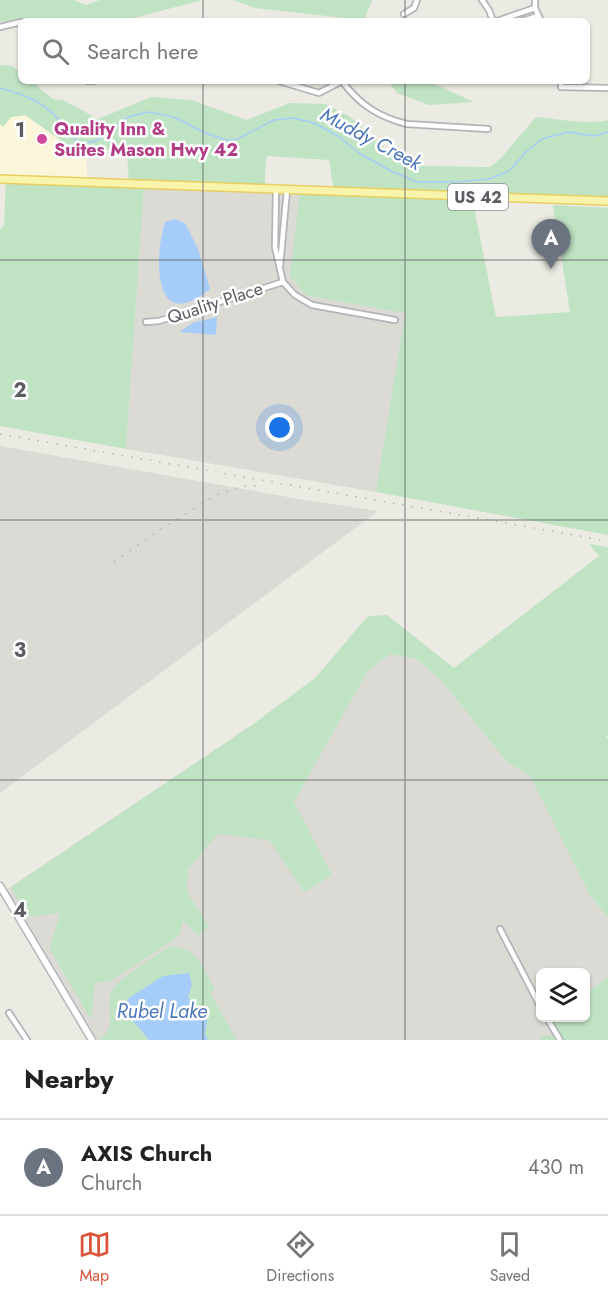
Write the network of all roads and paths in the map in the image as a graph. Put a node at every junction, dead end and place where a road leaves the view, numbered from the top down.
1 (417, 0) edge
2 (482, 0) edge
3 (535, 0) edge
4 (535, 8) junction
5 (404, 14) dead end
6 (538, 16) joint
7 (493, 18) edge
8 (504, 18) edge
9 (532, 18) edge
10 (18, 23) edge
11 (0, 27) edge
12 (289, 84) edge
13 (336, 84) edge
14 (345, 84) edge
15 (561, 84) edge
16 (608, 88) edge
17 (488, 129) dead end
18 (0, 179) edge
19 (276, 190) junction
20 (288, 190) junction
21 (608, 201) edge
22 (280, 269) junction
23 (283, 282) junction
24 (395, 321) dead end
25 (146, 322) dead end
26 (0, 886) edge
27 (500, 929) dead end
28 (536, 998) edge
29 (9, 1013) dead end
30 (550, 1022) edge
31 (27, 1040) edge
32 (92, 1040) edge
33 (560, 1040) edge

1 - 5 street
2 - 7 street
3 - 4 street
4 - 6 street
4 - 8 street
6 - 9 street
10 - 11 street
12 - 13 street
14 - 17 street
15 - 16 street
18 - 19 main road, US 42
19 - 20 main road, US 42
19 - 22 street
20 - 21 main road, US 42
20 - 22 street
22 - 23 street
23 - 24 street
23 - 25 street, Quality Place
26 - 32 main road
27 - 28 street
29 - 31 street
30 - 33 street

